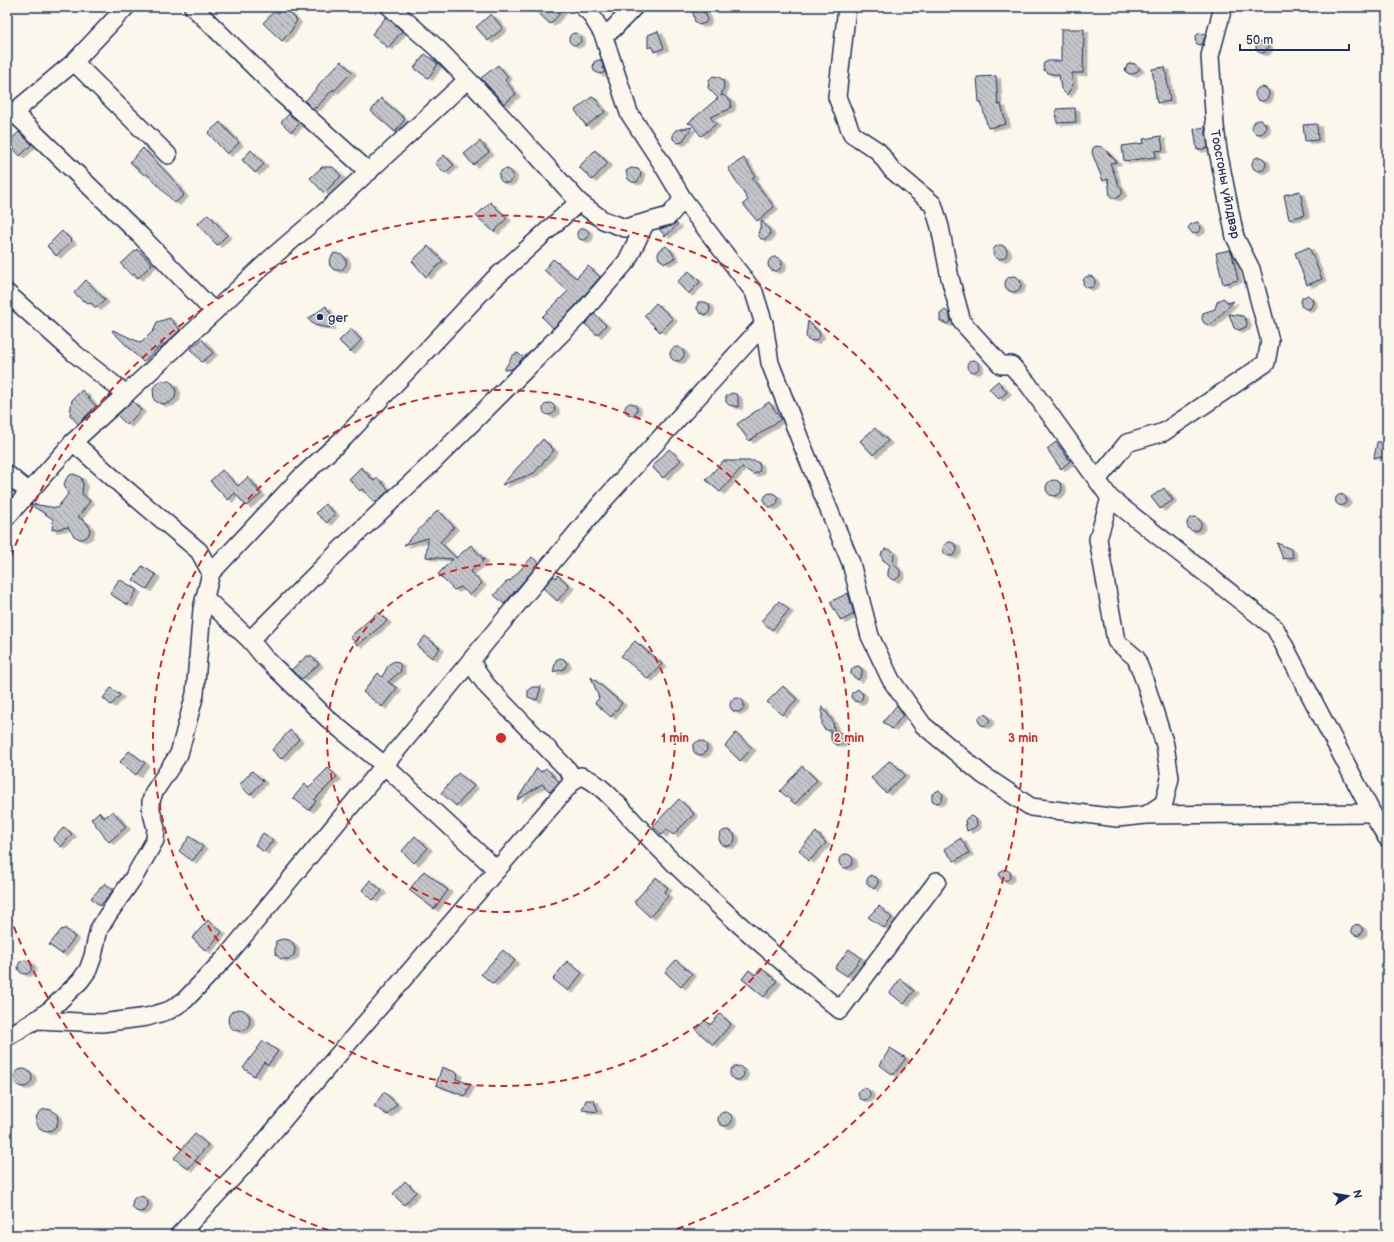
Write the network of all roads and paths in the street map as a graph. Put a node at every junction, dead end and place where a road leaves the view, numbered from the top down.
1 (126, 7) edge
2 (193, 7) edge
3 (390, 7) edge
4 (583, 7) edge
5 (634, 7) edge
6 (847, 7) edge
7 (1223, 7) edge
8 (603, 34) junction
9 (74, 62) junction
10 (467, 80) junction
11 (11, 115) edge
12 (168, 155) dead end
13 (368, 172) junction
14 (683, 199) junction
15 (579, 202) junction
16 (646, 222) junction
17 (7, 293) edge
18 (214, 312) junction
19 (764, 324) junction
20 (126, 394) junction
21 (73, 442) junction
22 (7, 474) edge
23 (1097, 480) junction
24 (29, 492) junction
25 (1110, 498) junction
26 (7, 517) edge
27 (211, 573) junction
28 (205, 598) junction
29 (250, 640) junction
30 (471, 660) junction
31 (384, 765) junction
32 (574, 780) junction
33 (1372, 813) junction
34 (1146, 815) junction
35 (1387, 838) edge
36 (497, 870) junction
37 (938, 881) dead end
38 (36, 1020) junction
39 (7, 1037) edge
40 (179, 1235) edge

1 - 9 street
2 - 13 street
3 - 10 street
4 - 8 street
5 - 8 street
6 - 23 street
7 - 23 street, Тоосгоны үйлдвэр
8 - 14 street
9 - 11 street
9 - 12 street
10 - 13 street
10 - 15 street
11 - 18 street
13 - 18 street
14 - 16 street
14 - 19 street
15 - 16 street
15 - 27 street
16 - 29 street
17 - 20 street
18 - 20 street
19 - 30 street
19 - 34 street
20 - 21 street
21 - 24 street
21 - 27 street
22 - 24 street
23 - 25 street
24 - 26 street
25 - 33 street
25 - 34 street
27 - 28 street
28 - 29 street
28 - 38 street
29 - 31 street
30 - 31 street
30 - 32 street
31 - 36 street
31 - 38 street
32 - 36 street
32 - 37 street
33 - 34 street
33 - 35 street
36 - 40 street
38 - 39 street

